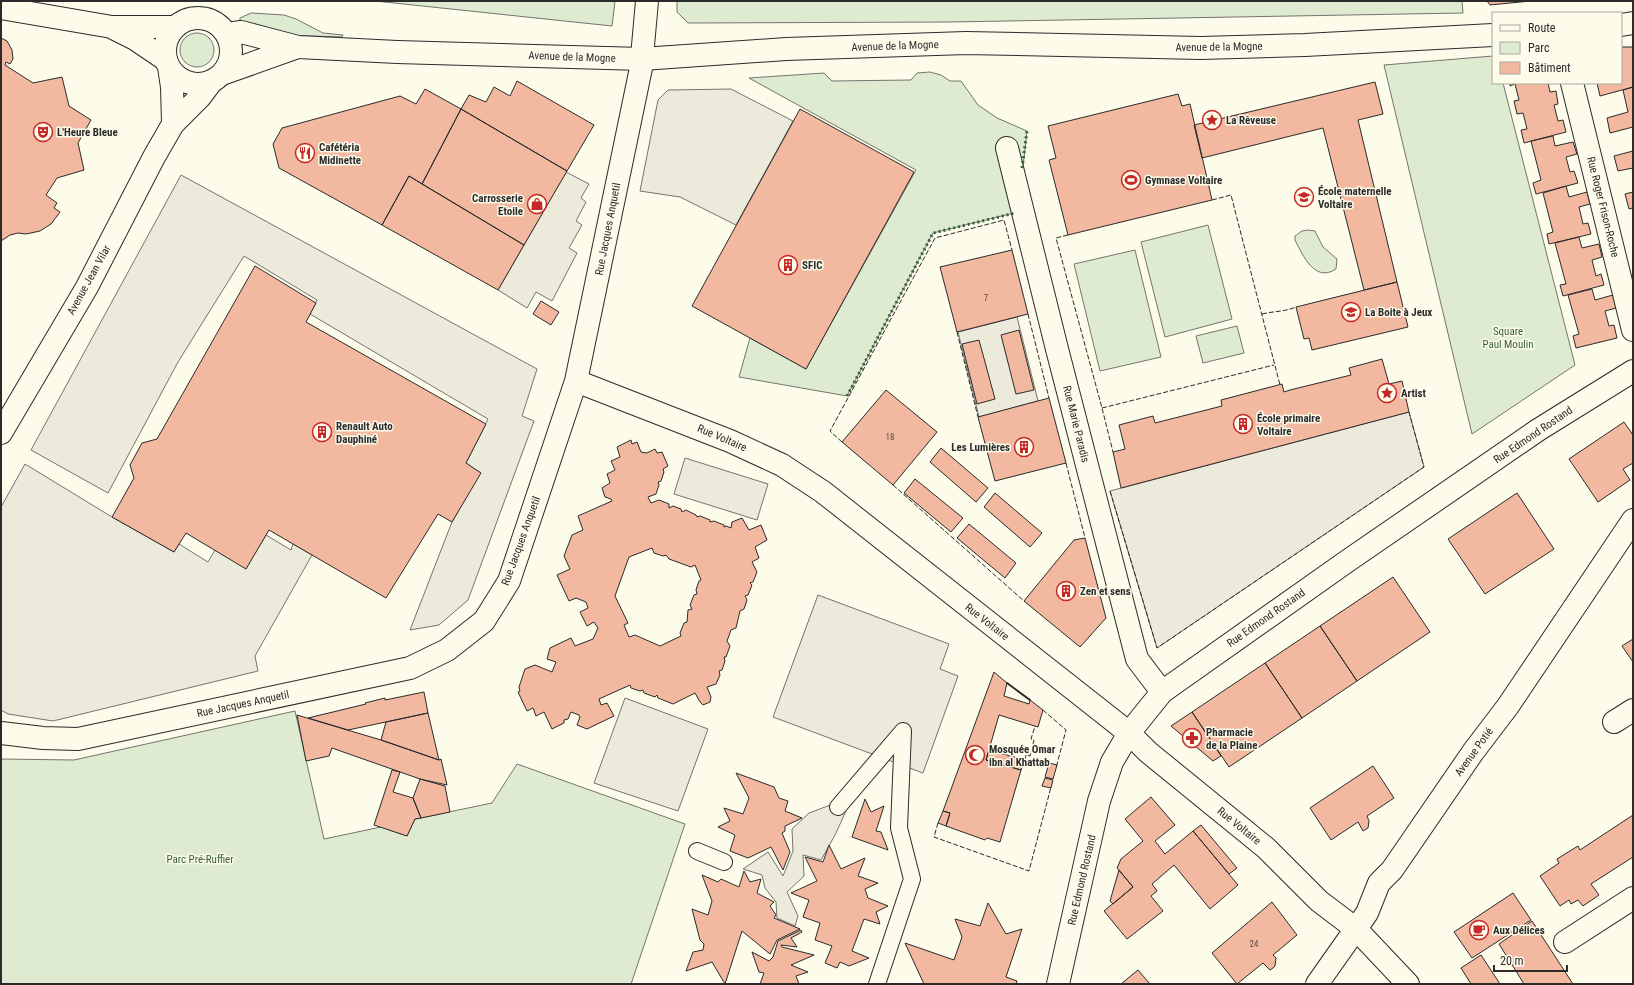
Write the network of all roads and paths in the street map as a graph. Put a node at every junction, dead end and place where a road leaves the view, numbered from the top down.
1 (647, 1) edge
2 (1, 8) edge
3 (1633, 23) edge
4 (1622, 25) edge
5 (112, 27) junction
6 (173, 27) junction
7 (227, 34) junction
8 (1492, 35) edge
9 (298, 47) junction
10 (642, 59) junction
11 (167, 64) junction
12 (217, 78) junction
13 (1572, 84) edge
14 (173, 124) junction
15 (1007, 148) dead end
16 (1633, 330) edge
17 (1633, 371) edge
18 (576, 381) junction
19 (1, 433) edge
20 (1633, 520) edge
21 (1162, 692) junction
22 (1633, 710) edge
23 (1614, 722) dead end
24 (1, 733) edge
25 (1129, 733) junction
26 (838, 807) dead end
27 (697, 851) dead end
28 (724, 862) dead end
29 (1633, 898) edge
30 (1356, 929) junction
31 (1565, 942) dead end
32 (877, 984) edge
33 (1058, 984) edge
34 (1317, 984) edge
35 (1408, 984) edge

1 - 10 street, Rue Jacques Anquetil
2 - 5 street
3 - 4 street
5 - 6 street
5 - 11 street
6 - 7 street
6 - 11 street
7 - 9 street, Avenue de la Mogne
7 - 12 street
8 - 10 street, Avenue de la Mogne
9 - 10 street, Avenue de la Mogne
9 - 12 street, Avenue de la Mogne
10 - 18 street, Rue Jacques Anquetil
11 - 12 street
11 - 14 street
12 - 14 street, Avenue Jean Vilar
13 - 16 street, Rue Roger Frison-Roche
14 - 19 street, Avenue Jean Vilar
15 - 21 street, Rue Marie Paradis
17 - 21 street, Rue Edmond Rostand
18 - 24 street, Rue Jacques Anquetil
18 - 25 street, Rue Voltaire
20 - 30 street, Avenue Potié
21 - 25 street, Rue Edmond Rostand
22 - 23 street
25 - 30 street, Rue Voltaire
25 - 33 street, Rue Edmond Rostand
26 - 32 street
27 - 28 street
29 - 31 street
30 - 34 street, Avenue Potié
30 - 35 street, Rue Voltaire

